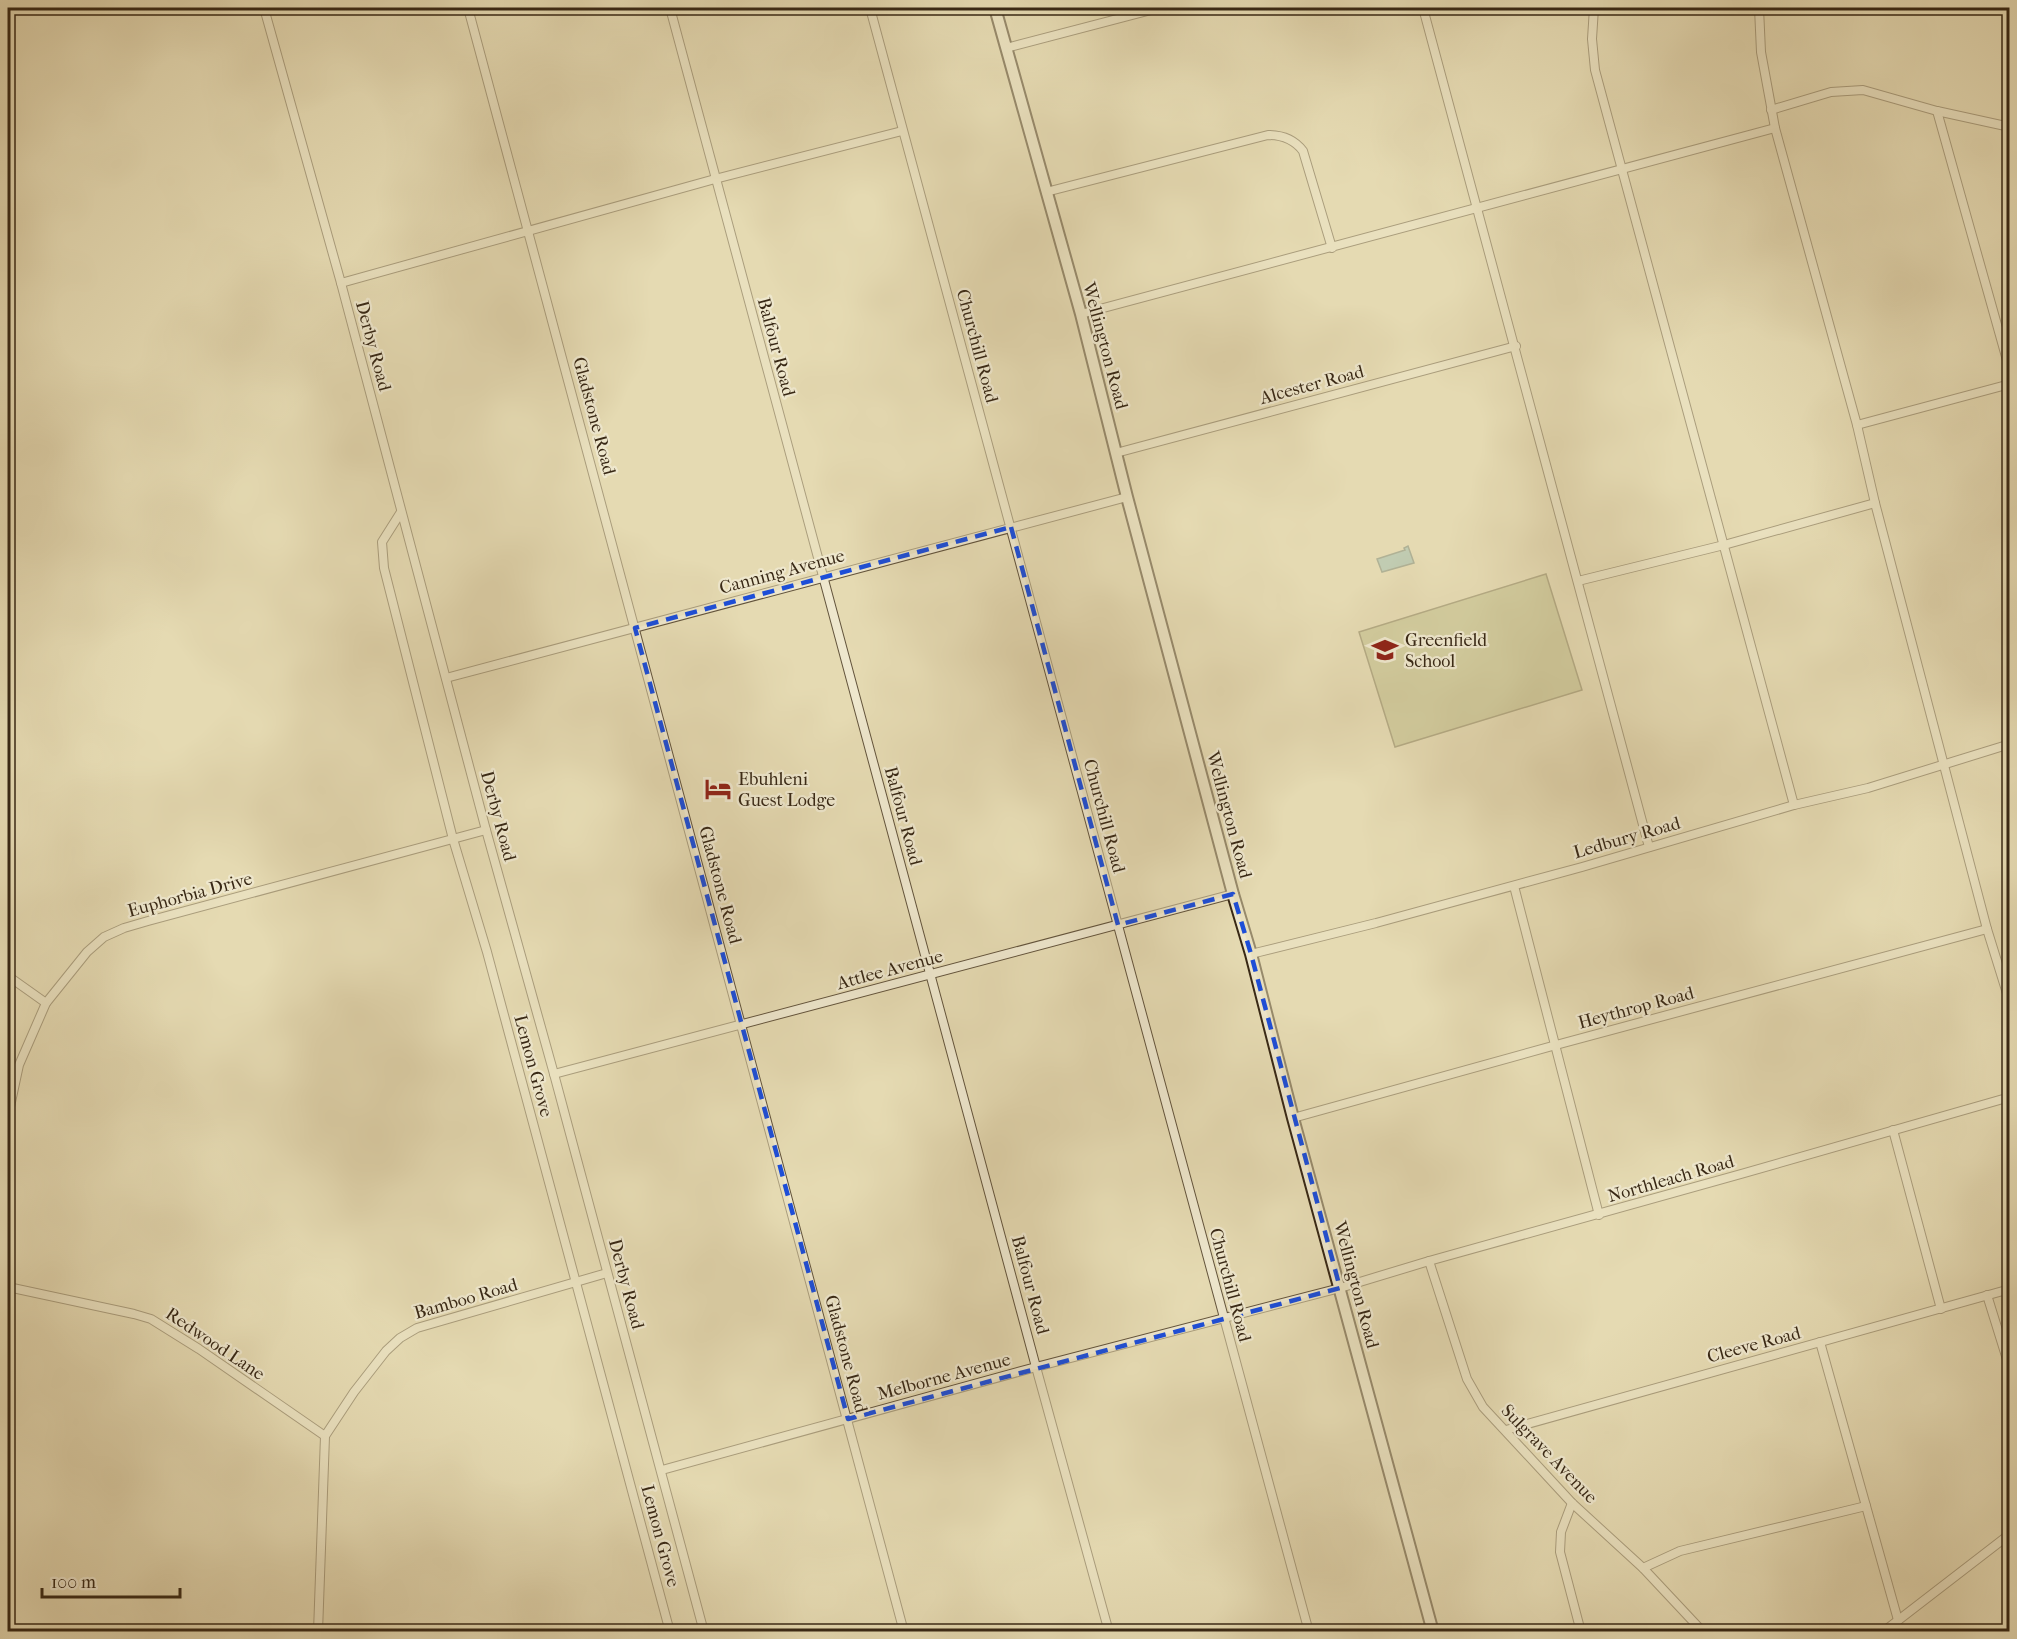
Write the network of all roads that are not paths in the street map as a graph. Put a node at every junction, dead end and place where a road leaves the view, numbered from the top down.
1 (264, 8) edge
2 (468, 8) edge
3 (670, 8) edge
4 (870, 8) edge
5 (995, 8) edge
6 (1159, 8) edge
7 (1424, 8) edge
8 (1594, 8) edge
9 (1759, 8) edge
10 (1006, 48) junction
11 (1771, 110) junction
12 (1937, 111) junction
13 (2010, 127) edge
14 (1775, 128) junction
15 (902, 131) junction
16 (1623, 170) junction
17 (716, 179) junction
18 (1046, 192) junction
19 (1479, 209) junction
20 (529, 232) junction
21 (1332, 248) junction
22 (341, 283) junction
23 (1081, 314) junction
24 (1515, 346) junction
25 (2010, 371) edge
26 (2010, 384) edge
27 (1857, 426) junction
28 (1116, 453) junction
29 (1127, 497) junction
30 (1875, 503) junction
31 (401, 513) junction
32 (1011, 527) junction
33 (1724, 545) junction
34 (823, 577) junction
35 (1578, 581) junction
36 (635, 628) junction
37 (446, 678) junction
38 (2010, 744) edge
39 (1944, 765) junction
40 (1794, 805) junction
41 (486, 830) junction
42 (453, 839) junction
43 (1649, 847) junction
44 (1514, 886) junction
45 (1233, 894) junction
46 (1118, 925) junction
47 (1987, 930) junction
48 (1251, 954) junction
49 (931, 975) junction
50 (8, 976) edge
51 (46, 1003) junction
52 (2010, 1003) edge
53 (742, 1024) junction
54 (1556, 1045) junction
55 (554, 1074) junction
56 (2010, 1097) edge
57 (8, 1116) edge
58 (1293, 1118) junction
59 (1893, 1130) junction
60 (1599, 1215) junction
61 (1429, 1261) junction
62 (608, 1273) junction
63 (576, 1283) junction
64 (8, 1287) edge
65 (1340, 1288) junction
66 (2010, 1289) edge
67 (1987, 1295) junction
68 (1941, 1309) junction
69 (1224, 1318) junction
70 (1820, 1342) junction
71 (1036, 1367) junction
72 (2010, 1369) edge
73 (848, 1419) junction
74 (1506, 1430) junction
75 (325, 1436) junction
76 (662, 1470) junction
77 (1572, 1503) junction
78 (1866, 1506) junction
79 (2010, 1534) edge
80 (1643, 1568) junction
81 (1898, 1620) junction
82 (318, 1632) edge
83 (670, 1632) edge
84 (704, 1632) edge
85 (904, 1632) edge
86 (1109, 1632) edge
87 (1309, 1632) edge
88 (1433, 1632) edge
89 (1581, 1632) edge
90 (1703, 1632) edge
91 (1883, 1632) edge

1 - 22 street, Derby Road
2 - 20 street, Gladstone Road
3 - 17 street, Balfour Road
4 - 15 street, Churchill Road
5 - 10 main road, Wellington Road
6 - 10 street
7 - 19 street
8 - 16 street
9 - 11 street
10 - 18 main road, Wellington Road
11 - 12 street
11 - 14 street
12 - 13 street
12 - 25 street
14 - 16 street
14 - 27 street
15 - 17 street
15 - 32 street, Churchill Road
16 - 19 street
16 - 33 street
17 - 20 street
17 - 34 street, Balfour Road
18 - 21 street
18 - 23 main road, Wellington Road
19 - 21 street
19 - 24 street
20 - 22 street
20 - 36 street, Gladstone Road
21 - 23 street
22 - 31 street, Derby Road
23 - 28 main road, Wellington Road
24 - 28 street, Alcester Road
24 - 35 street
26 - 27 street
27 - 30 street
28 - 29 main road, Wellington Road
29 - 32 street, Canning Avenue
29 - 45 main road, Wellington Road
30 - 33 street
30 - 39 street
31 - 37 street, Derby Road
31 - 42 street, Lemon Grove
32 - 34 street, Canning Avenue
32 - 46 street, Churchill Road
33 - 35 street
33 - 40 street
34 - 36 street, Canning Avenue
34 - 49 street, Balfour Road
35 - 43 street
36 - 37 street, Canning Avenue
36 - 53 street, Gladstone Road
37 - 41 street, Derby Road
38 - 39 street, Ledbury Road
39 - 40 street, Ledbury Road
39 - 47 street
40 - 43 street, Ledbury Road
41 - 42 street, Euphorbia Drive
41 - 55 street, Derby Road
42 - 51 street, Euphorbia Drive
42 - 63 street, Lemon Grove
43 - 44 street, Ledbury Road
44 - 48 street, Ledbury Road
44 - 54 street
45 - 46 street, Attlee Avenue
45 - 48 main road, Wellington Road
46 - 49 street, Attlee Avenue
46 - 69 street, Churchill Road
47 - 52 street
47 - 54 street, Heythrop Road
48 - 58 main road, Wellington Road
49 - 53 street, Attlee Avenue
49 - 71 street, Balfour Road
50 - 51 street
51 - 57 street, Euphorbia Drive
53 - 55 street, Attlee Avenue
53 - 73 street, Gladstone Road
54 - 58 street, Heythrop Road
54 - 60 street
55 - 62 street, Derby Road
56 - 59 street, Northleach Road
58 - 65 main road, Wellington Road
59 - 60 street, Northleach Road
59 - 68 street
60 - 61 street, Northleach Road
61 - 65 street, Northleach Road
61 - 74 street, Sulgrave Avenue
62 - 63 street, Bamboo Road
62 - 76 street, Derby Road
63 - 75 street, Bamboo Road
63 - 83 street, Lemon Grove
64 - 75 street, Redwood Lane
65 - 69 street, Melborne Avenue
65 - 88 main road, Wellington Road
66 - 67 street, Cleeve Road
67 - 68 street, Cleeve Road
67 - 72 street
68 - 70 street, Cleeve Road
69 - 71 street, Melborne Avenue
69 - 87 street, Churchill Road
70 - 74 street, Cleeve Road
70 - 78 street
71 - 73 street, Melborne Avenue
71 - 86 street, Balfour Road
73 - 76 street, Melborne Avenue
73 - 85 street, Gladstone Road
74 - 77 street, Sulgrave Avenue
75 - 82 street
76 - 84 street, Derby Road
77 - 80 street, Sulgrave Avenue
77 - 89 street
78 - 80 street
78 - 81 street
79 - 81 street
80 - 90 street, Sulgrave Avenue
81 - 91 street

